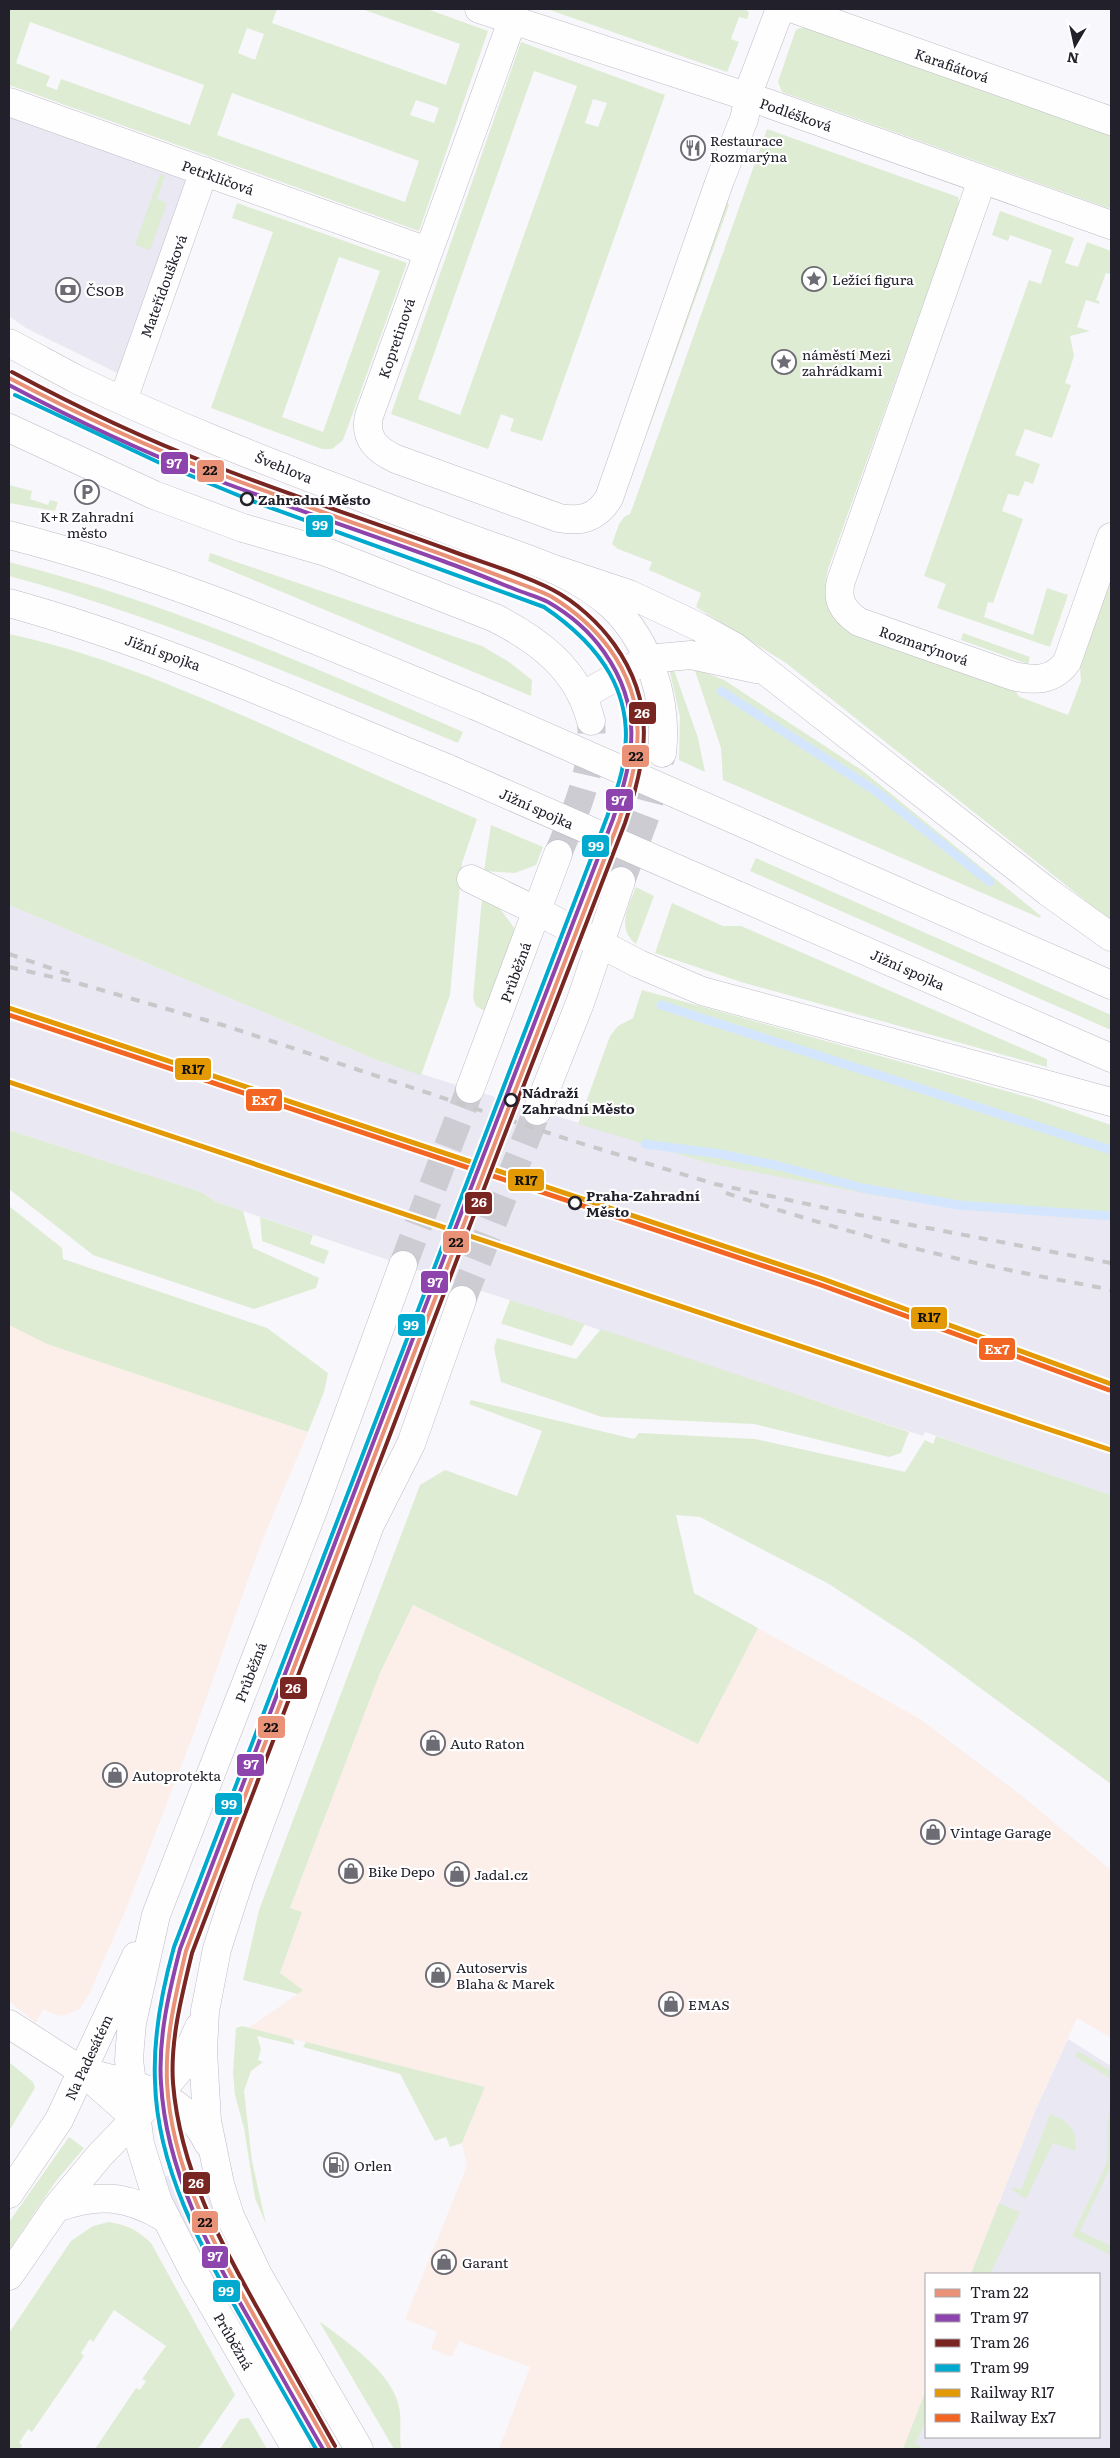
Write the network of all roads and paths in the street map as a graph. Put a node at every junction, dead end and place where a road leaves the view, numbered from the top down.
1 (479, 9) edge
2 (780, 9) edge
3 (794, 9) edge
4 (512, 20) junction
5 (748, 98) junction
6 (9, 102) edge
7 (1111, 121) edge
8 (204, 171) junction
9 (982, 180) junction
10 (1111, 225) edge
11 (427, 251) junction
12 (9, 343) edge
13 (123, 400) junction
14 (9, 428) edge
15 (9, 535) edge
16 (1111, 537) edge
17 (554, 569) junction
18 (9, 602) edge
19 (648, 659) junction
20 (771, 672) junction
21 (662, 753) tunnel mouth
22 (558, 854) tunnel mouth
23 (471, 879) dead end
24 (621, 881) tunnel mouth
25 (537, 911) junction
26 (1111, 937) edge
27 (600, 943) junction
28 (1111, 985) edge
29 (1111, 1058) edge
30 (470, 1089) tunnel mouth
31 (1111, 1102) edge
32 (538, 1111) tunnel mouth
33 (403, 1265) tunnel mouth
34 (462, 1300) tunnel mouth
35 (156, 1915) junction
36 (205, 2011) junction
37 (9, 2024) edge
38 (82, 2071) junction
39 (132, 2086) junction
40 (159, 2094) junction
41 (136, 2119) junction
42 (212, 2151) junction
43 (9, 2194) edge
44 (56, 2208) junction
45 (165, 2218) junction
46 (9, 2276) edge
47 (296, 2449) edge
48 (359, 2449) edge

1 - 4 main road, Podléšková
2 - 5 main road
3 - 7 main road, Karafiátová
4 - 5 main road, Podléšková
4 - 11 main road, Kopretinová
5 - 9 main road, Podléšková
5 - 11 main road, Kopretinová
6 - 8 main road, Petrklíčová
8 - 11 main road, Petrklíčová
8 - 13 main road, Mateřídoušková
9 - 10 main road, Podléšková
9 - 16 main road, Rozmarýnová
12 - 13 main road, Švehlova
13 - 17 main road, Švehlova
14 - 19 main road
15 - 28 main road, bridge
17 - 19 main road, Švehlova
17 - 20 main road
18 - 29 main road, Jižní spojka, bridge
19 - 20 main road
19 - 21 main road
20 - 26 main road
22 - 25 main road, Průběžná
23 - 25 main road
24 - 27 main road
25 - 27 main road
25 - 30 main road, Průběžná
27 - 31 main road
27 - 32 main road
33 - 35 main road, Průběžná
34 - 36 main road
35 - 38 main road, Na Padesátém
35 - 39 main road, Průběžná
36 - 40 main road
36 - 42 main road
37 - 38 main road
38 - 39 main road
38 - 41 main road
38 - 43 main road, Na Padesátém
39 - 40 main road
39 - 41 main road, Průběžná
40 - 41 main road
40 - 42 main road
41 - 44 main road
41 - 45 main road, Průběžná
42 - 48 main road
44 - 45 main road
44 - 46 main road
45 - 47 main road, Průběžná

